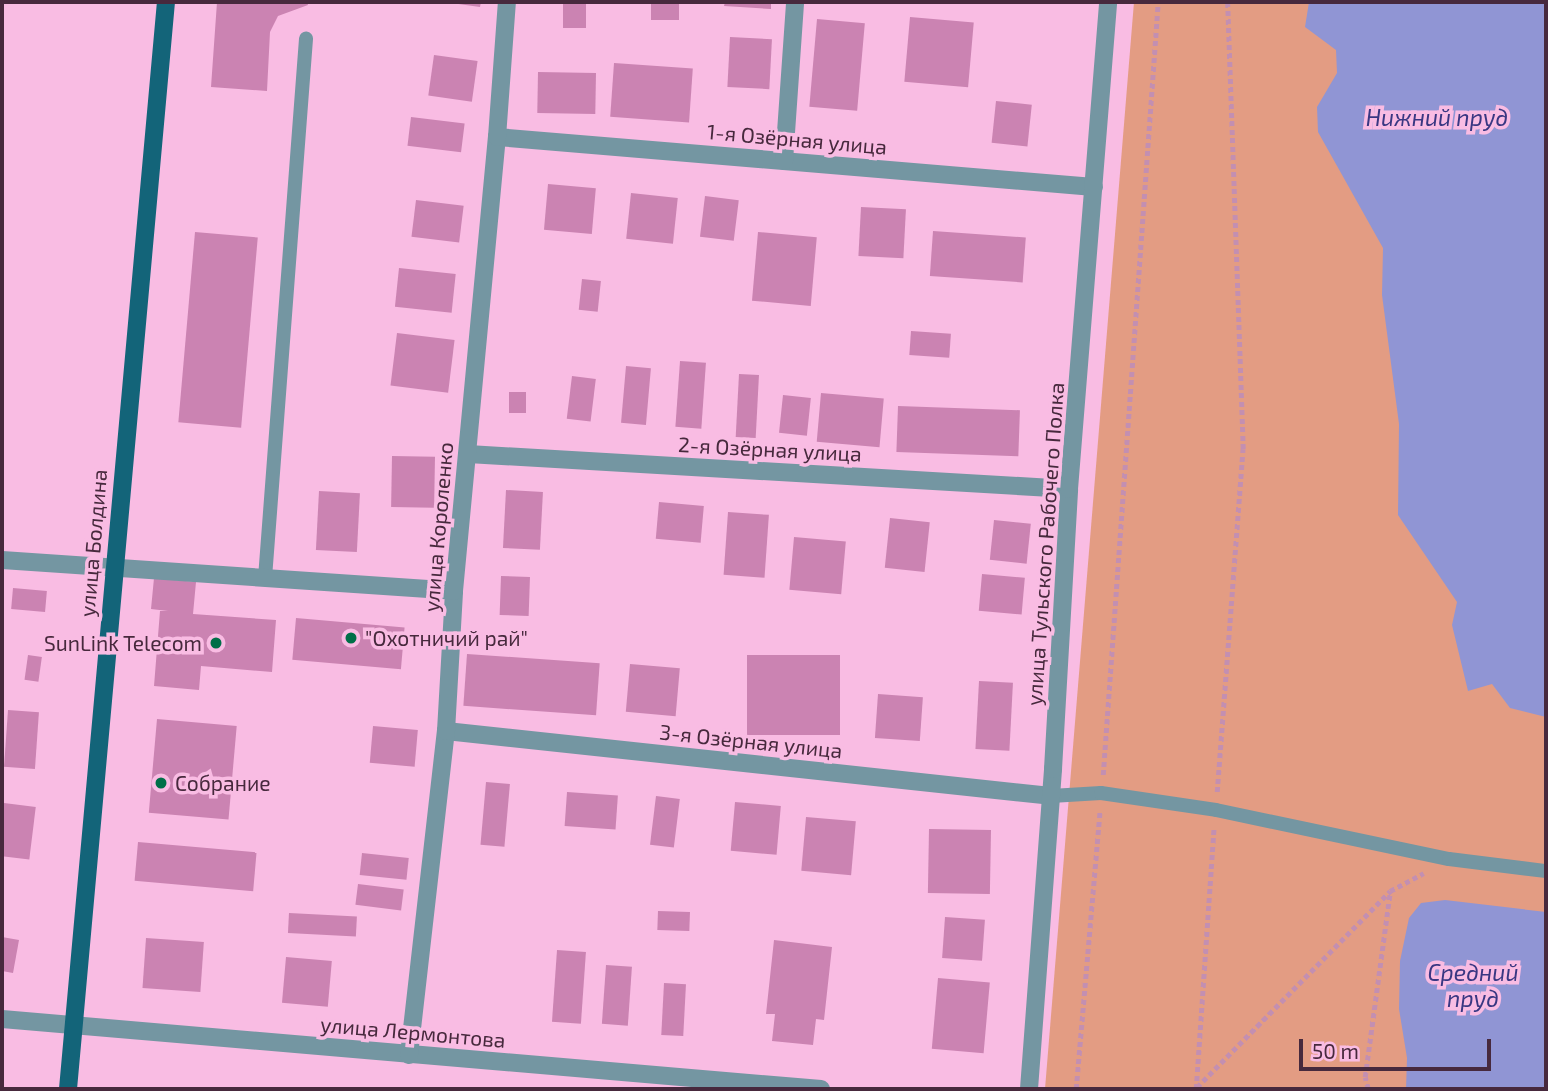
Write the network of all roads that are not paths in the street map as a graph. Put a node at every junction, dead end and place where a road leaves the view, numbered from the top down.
1 (166, 2) edge
2 (507, 2) edge
3 (795, 2) edge
4 (1108, 2) edge
5 (306, 39) dead end
6 (497, 136) junction
7 (784, 161) junction
8 (1094, 187) junction
9 (468, 454) junction
10 (1069, 489) junction
11 (2, 560) edge
12 (114, 568) junction
13 (264, 578) junction
14 (454, 591) junction
15 (446, 731) junction
16 (1052, 796) junction
17 (1546, 871) edge
18 (2, 1020) edge
19 (73, 1025) junction
20 (409, 1055) junction
21 (704, 1084) edge
22 (68, 1089) edge
23 (821, 1089) edge
24 (1029, 1089) edge

1 - 12 main road, улица Болдина
2 - 6 street, улица Короленко
3 - 7 street
4 - 8 street, улица Тульского Рабочего Полка
5 - 13 lane
6 - 7 street, 1-я Озёрная улица
6 - 9 street, улица Короленко
7 - 8 street, 1-я Озёрная улица
8 - 10 street, улица Тульского Рабочего Полка
9 - 10 street, 2-я Озёрная улица
9 - 14 street, улица Короленко
10 - 16 street, улица Тульского Рабочего Полка
11 - 12 street
12 - 13 street
12 - 19 main road, улица Болдина
13 - 14 street
14 - 15 street, улица Короленко
15 - 16 street, 3-я Озёрная улица
15 - 20 street, улица Короленко
16 - 17 lane
16 - 24 street, улица Тульского Рабочего Полка
18 - 19 street, улица Лермонтова
19 - 20 street, улица Лермонтова
19 - 22 main road, улица Болдина
20 - 21 street, улица Лермонтова
21 - 23 street, улица Лермонтова

